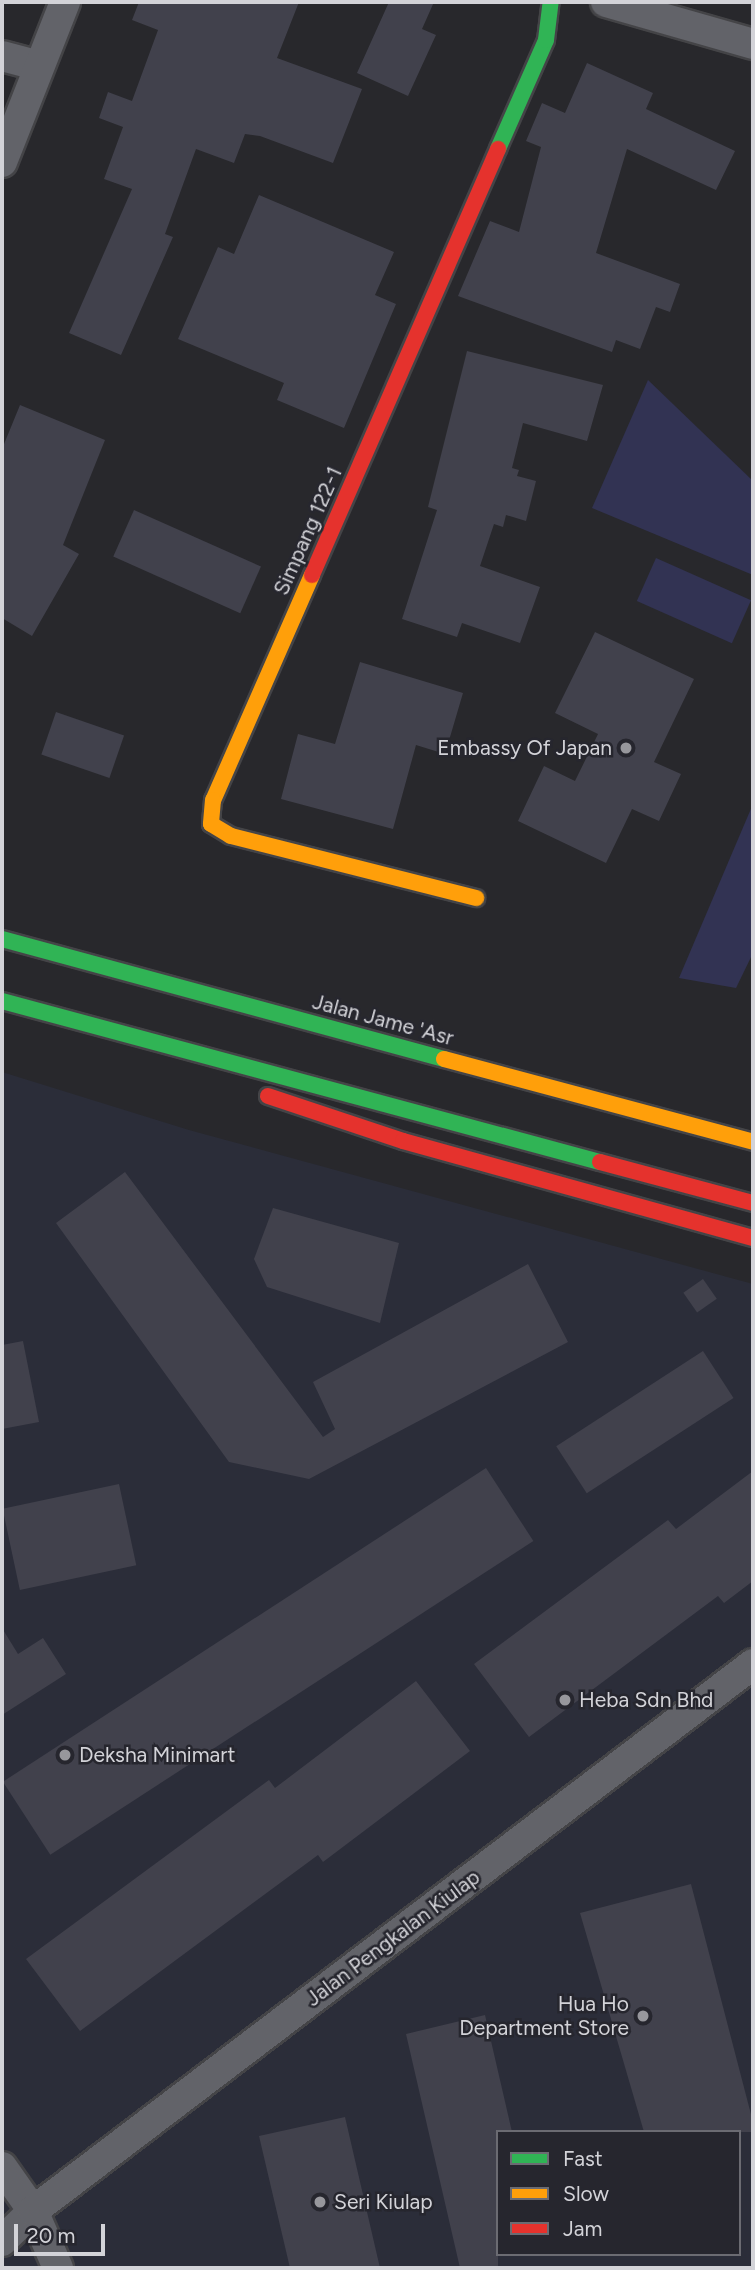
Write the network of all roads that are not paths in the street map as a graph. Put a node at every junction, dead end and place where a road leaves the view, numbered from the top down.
1 (65, 2) edge
2 (551, 2) edge
3 (606, 2) edge
4 (753, 44) edge
5 (2, 56) edge
6 (38, 65) junction
7 (2, 162) edge
8 (476, 898) dead end
9 (2, 939) edge
10 (2, 1001) edge
11 (38, 1011) junction
12 (228, 1081) dead end
13 (254, 1091) dead end
14 (753, 1142) edge
15 (753, 1203) edge
16 (753, 1238) edge
17 (753, 1664) edge
18 (2, 2167) edge
19 (33, 2211) junction
20 (2, 2241) edge
21 (58, 2268) edge

1 - 6 street
2 - 8 main road, Simpang 122-1
3 - 4 street
5 - 6 street
6 - 7 street
9 - 14 main road, Jalan Jame 'Asr
10 - 11 main road
11 - 12 main road
11 - 15 main road
13 - 16 main road
17 - 19 street, Jalan Pengkalan Kiulap
18 - 19 street
19 - 20 street, Jalan Pengkalan Kiulap
19 - 21 street

